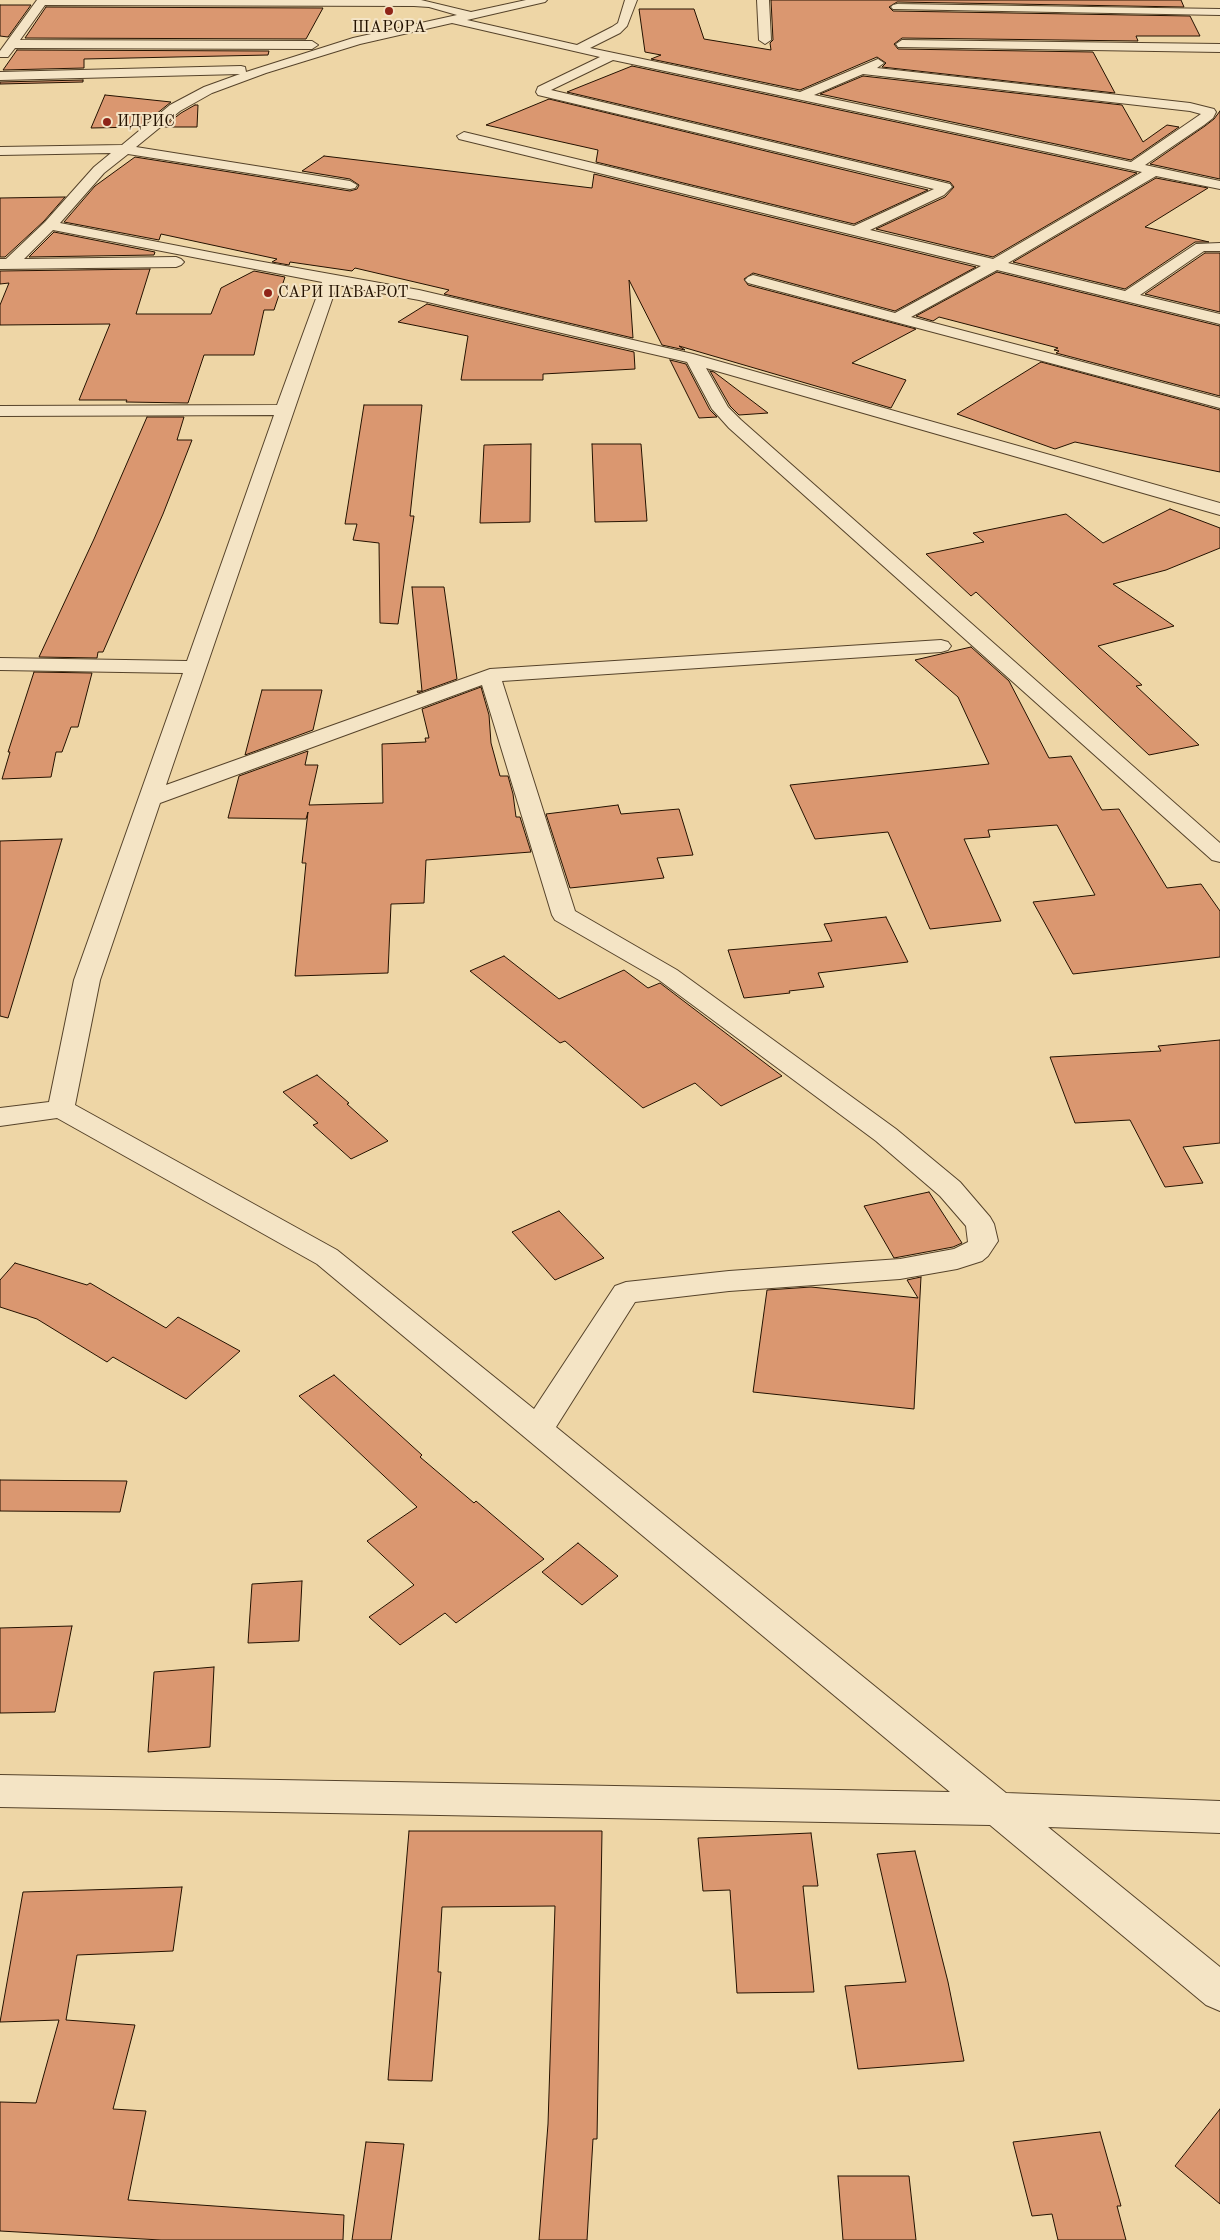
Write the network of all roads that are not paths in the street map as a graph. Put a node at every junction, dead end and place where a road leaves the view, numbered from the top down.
1 (540, 0) edge
2 (631, 0) edge
3 (763, 0) edge
4 (1130, 0) edge
5 (42, 1) edge
6 (897, 8) edge
7 (1220, 12) edge
8 (470, 15) junction
9 (1138, 16) junction
10 (450, 19) junction
11 (766, 40) dead end
12 (11, 44) junction
13 (341, 46) junction
14 (1220, 48) edge
15 (578, 49) junction
16 (612, 56) junction
17 (0, 59) edge
18 (262, 70) junction
19 (860, 70) junction
20 (5, 80) edge
21 (801, 96) junction
22 (464, 136) dead end
23 (125, 149) junction
24 (0, 151) edge
25 (1134, 166) junction
26 (1154, 171) junction
27 (350, 185) dead end
28 (1220, 185) edge
29 (50, 225) junction
30 (855, 231) junction
31 (1220, 247) edge
32 (230, 261) junction
33 (5, 264) edge
34 (994, 265) junction
35 (331, 279) junction
36 (753, 280) dead end
37 (1127, 296) junction
38 (897, 318) junction
39 (1220, 319) edge
40 (693, 359) junction
41 (1220, 402) edge
42 (284, 410) junction
43 (0, 411) edge
44 (1220, 509) edge
45 (941, 646) dead end
46 (0, 664) edge
47 (196, 668) junction
48 (490, 675) junction
49 (151, 798) junction
50 (1220, 855) edge
51 (61, 1109) junction
52 (0, 1117) edge
53 (538, 1430) junction
54 (0, 1791) edge
55 (996, 1810) junction
56 (1220, 1817) edge
57 (1220, 1992) edge

1 - 8 street
2 - 15 street
3 - 11 street
4 - 9 street
5 - 8 street
5 - 12 street
6 - 9 street
7 - 9 street
8 - 10 street
10 - 13 street
10 - 15 street
12 - 13 street
12 - 17 street
13 - 18 street
14 - 19 street
15 - 16 street
16 - 21 street
16 - 30 street
18 - 20 street
18 - 23 street
19 - 21 street
19 - 25 street
21 - 25 street
22 - 30 street
23 - 24 street
23 - 27 street
23 - 29 street
25 - 26 street
26 - 28 street
26 - 34 street
29 - 32 street
29 - 33 street
30 - 34 street
31 - 37 street
32 - 33 street
32 - 35 street
34 - 37 street
34 - 38 street
35 - 40 street
35 - 42 street
36 - 38 street
37 - 39 street
38 - 41 street
40 - 44 street
40 - 50 street
42 - 43 street
42 - 47 street
45 - 48 street
46 - 47 street
47 - 49 street
48 - 49 street
48 - 53 street
49 - 51 street
51 - 52 street
51 - 53 street
53 - 55 street
54 - 55 street
55 - 56 street
55 - 57 street

